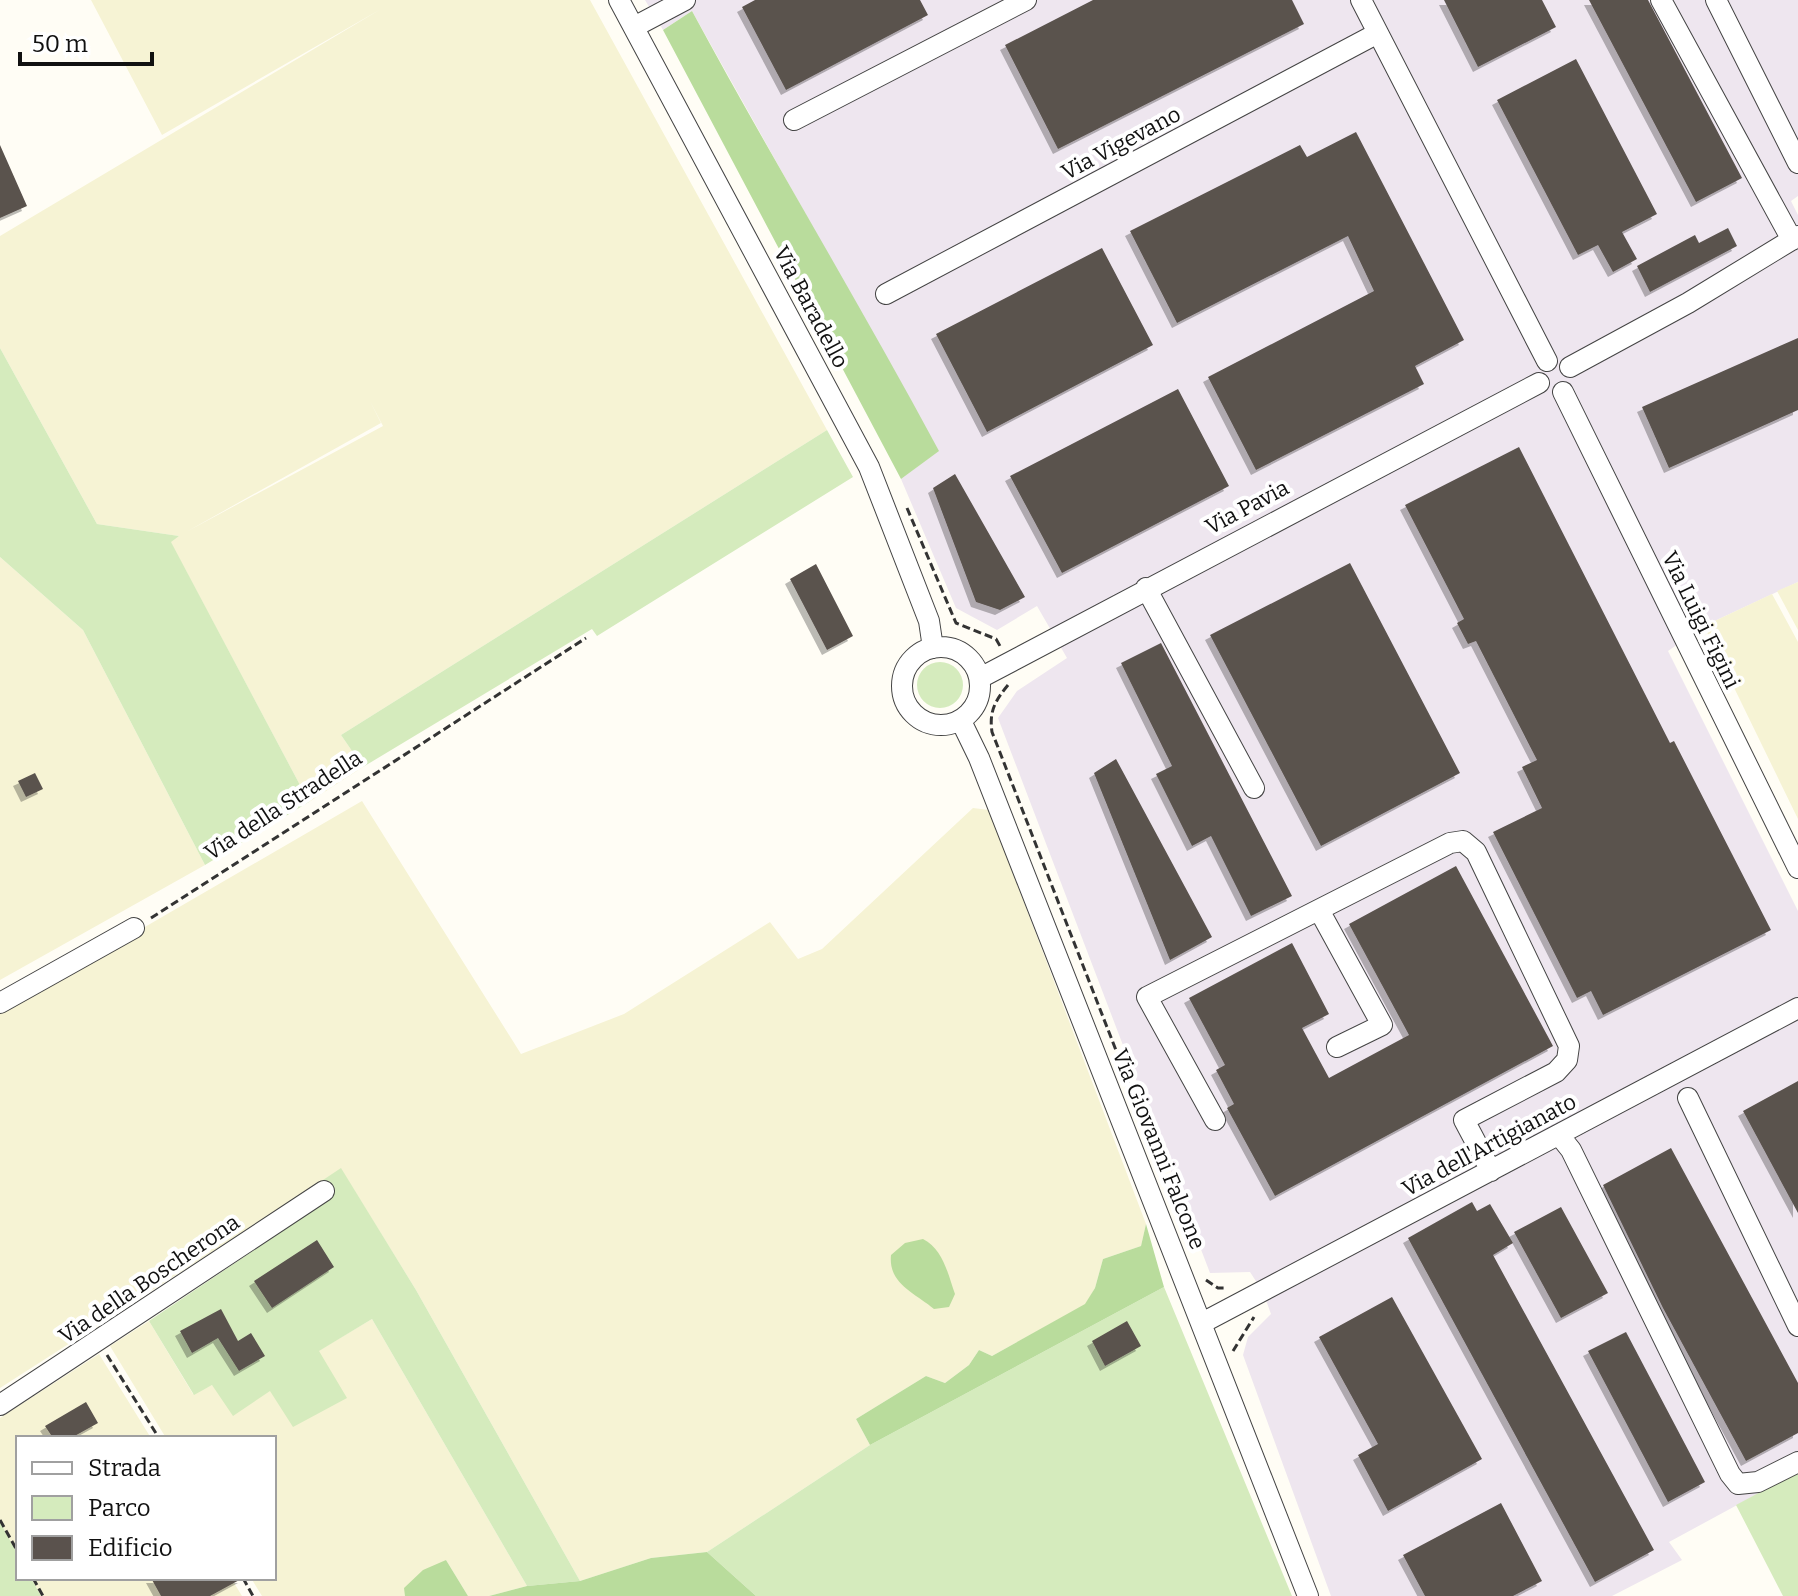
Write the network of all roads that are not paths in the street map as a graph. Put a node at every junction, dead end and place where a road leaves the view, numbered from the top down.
1 (619, 0) edge
2 (685, 0) edge
3 (1026, 0) edge
4 (1361, 0) edge
5 (1661, 0) edge
6 (1716, 0) edge
7 (634, 27) junction
8 (1378, 33) junction
9 (794, 120) dead end
10 (1798, 163) edge
11 (1795, 238) edge
12 (886, 294) dead end
13 (1547, 361) junction
14 (1570, 367) junction
15 (1539, 383) junction
16 (1563, 392) junction
17 (1146, 588) junction
18 (933, 648) junction
19 (980, 678) junction
20 (961, 721) junction
21 (1254, 788) dead end
22 (1798, 868) edge
23 (1319, 910) junction
24 (134, 928) road end
25 (0, 1003) edge
26 (1798, 1008) edge
27 (1337, 1047) dead end
28 (1688, 1098) dead end
29 (1215, 1120) dead end
30 (1559, 1135) junction
31 (1491, 1171) junction
32 (324, 1191) dead end
33 (1202, 1323) junction
34 (1798, 1326) edge
35 (0, 1405) edge
36 (1798, 1462) edge
37 (1308, 1596) edge

1 - 7 street, Via Baradello
2 - 7 street
3 - 9 street
4 - 8 street
5 - 11 street
6 - 10 street
7 - 18 street, Via Baradello
8 - 12 street, Via Vigevano
8 - 13 street
11 - 14 street
13 - 14 street
13 - 15 street
14 - 16 street
15 - 16 street
15 - 17 street, Via Pavia
16 - 22 street, Via Luigi Figini
17 - 19 street, Via Pavia
17 - 21 street
18 - 19 street
18 - 20 street
19 - 20 street
20 - 33 street, Via Giovanni Falcone
23 - 27 street
23 - 29 street
23 - 31 street
24 - 25 street
26 - 30 street, Via dell'Artigianato
28 - 34 street
30 - 31 street, Via dell'Artigianato
30 - 36 street
31 - 33 street, Via dell'Artigianato
32 - 35 street, Via della Boscherona
33 - 37 street, Via Giovanni Falcone

